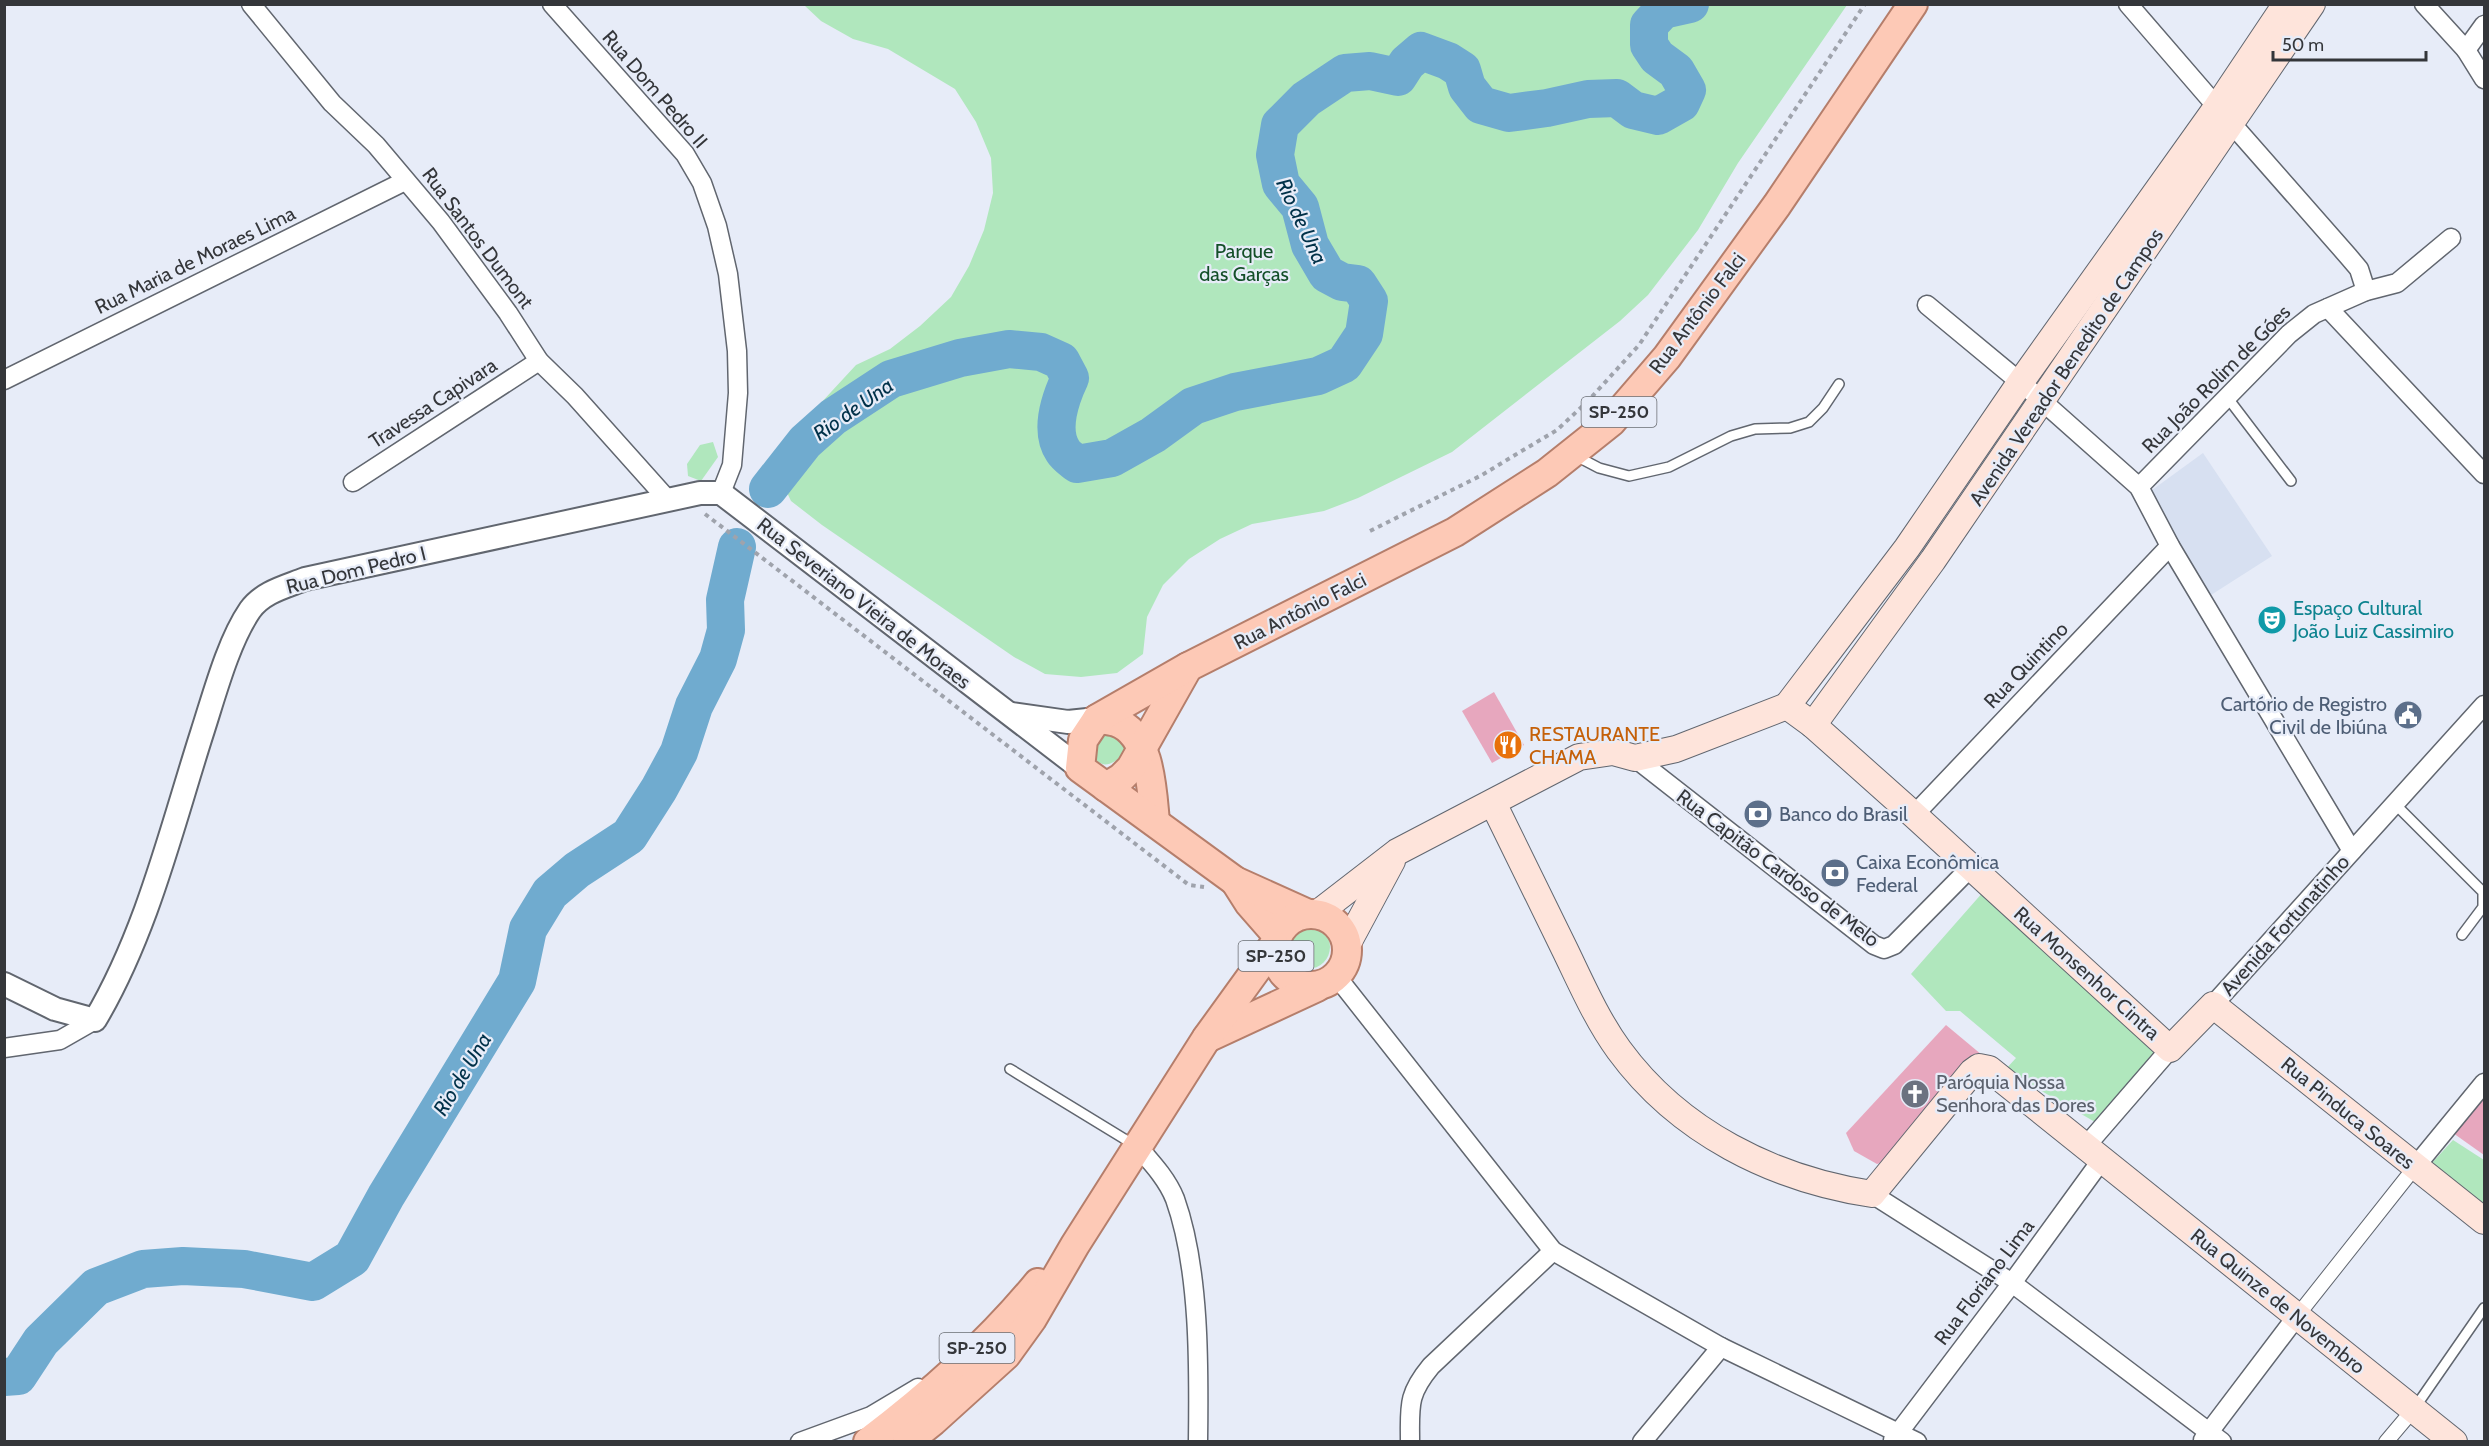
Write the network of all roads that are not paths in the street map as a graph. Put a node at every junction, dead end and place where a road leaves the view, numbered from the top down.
1 (251, 4) edge
2 (552, 4) edge
3 (1913, 4) edge
4 (2128, 4) edge
5 (2286, 4) edge
6 (2312, 4) edge
7 (2424, 4) edge
8 (2484, 25) edge
9 (2466, 50) junction
10 (2484, 80) edge
11 (2225, 116) junction
12 (405, 181) junction
13 (2451, 238) dead end
14 (2366, 291) junction
15 (1927, 305) dead end
16 (2328, 308) junction
17 (538, 361) junction
18 (4, 381) edge
19 (2020, 383) junction
20 (1839, 384) dead end
21 (2227, 397) junction
22 (2042, 401) junction
23 (1571, 454) junction
24 (2484, 474) edge
25 (2291, 481) dead end
26 (353, 482) dead end
27 (2139, 487) junction
28 (722, 493) junction
29 (675, 498) junction
30 (2170, 546) junction
31 (1907, 548) junction
32 (1933, 560) junction
33 (1188, 667) junction
34 (2484, 705) edge
35 (1787, 706) junction
36 (1006, 714) junction
37 (1097, 719) junction
38 (1813, 725) junction
39 (1141, 748) junction
40 (1635, 758) junction
41 (1080, 768) junction
42 (1106, 787) junction
43 (1493, 803) junction
44 (2396, 804) junction
45 (1914, 815) junction
46 (1155, 822) junction
47 (2352, 851) junction
48 (1397, 852) junction
49 (1971, 867) junction
50 (1232, 879) junction
51 (1312, 913) junction
52 (2462, 935) dead end
53 (1276, 940) junction
54 (1348, 943) junction
55 (1327, 982) junction
56 (4, 984) edge
57 (2213, 1005) junction
58 (95, 1020) junction
59 (1206, 1039) junction
60 (4, 1048) edge
61 (2170, 1049) junction
62 (1010, 1069) dead end
63 (2484, 1083) edge
64 (1138, 1147) junction
65 (2094, 1152) junction
66 (2415, 1167) junction
67 (1872, 1194) junction
68 (2484, 1221) edge
69 (1075, 1245) junction
70 (1553, 1251) junction
71 (2012, 1283) junction
72 (2484, 1308) edge
73 (2297, 1316) junction
74 (1721, 1347) junction
75 (964, 1362) junction
76 (2413, 1410) junction
77 (870, 1429) edge
78 (905, 1429) edge
79 (2211, 1438) edge
80 (1907, 1439) edge
81 (800, 1442) edge
82 (1198, 1442) edge
83 (1410, 1442) edge
84 (1642, 1442) edge
85 (2386, 1442) edge
86 (2454, 1442) edge

1 - 12 street, Rua Santos Dumont
2 - 28 street, Rua Dom Pedro II
3 - 23 main road, Rua Antônio Falci / SP-250
4 - 11 street
5 - 11 main road, Avenida Vereador Benedito de Campos
6 - 11 main road, Avenida Vereador Benedito de Campos
7 - 9 street
8 - 9 street
9 - 10 street
11 - 14 street
11 - 19 main road, Avenida Vereador Benedito de Campos
11 - 22 main road, Avenida Vereador Benedito de Campos
12 - 17 street, Rua Santos Dumont
12 - 18 street, Rua Maria de Moraes Lima
13 - 14 street, Rua João Rolim de Góes
14 - 16 street, Rua João Rolim de Góes
15 - 19 street
16 - 21 street, Rua João Rolim de Góes
16 - 24 street
17 - 26 street, Travessa Capivara
17 - 29 street, Rua Santos Dumont
19 - 22 street
19 - 31 main road, Avenida Vereador Benedito de Campos
20 - 23 lane
21 - 25 lane
21 - 27 street, Rua João Rolim de Góes
22 - 27 street
22 - 32 main road, Avenida Vereador Benedito de Campos
23 - 33 main road, Rua Antônio Falci / SP-250
27 - 30 street
28 - 29 street, Rua Dom Pedro I
28 - 36 street, Rua Severiano Vieira de Moraes
29 - 58 street, Rua Dom Pedro I
30 - 45 street, Rua Quintino
30 - 47 street
31 - 32 main road
31 - 35 main road, Avenida Vereador Benedito de Campos
32 - 38 main road, Avenida Vereador Benedito de Campos
33 - 37 main road, Rua Antônio Falci / SP-250
33 - 39 main road
34 - 44 street, Avenida Fortunatinho
35 - 38 main road, Rua Monsenhor Cintra
35 - 40 main road
36 - 37 street, Rua Severiano Vieira de Moraes
36 - 41 street, Rua Severiano Vieira de Moraes / SP-250
37 - 39 main road, Rua Severiano Vieira de Moraes
37 - 41 main road
38 - 45 main road, Rua Monsenhor Cintra
39 - 42 main road
39 - 46 main road, Rua Severiano Vieira de Moraes
40 - 43 main road
40 - 49 street, Rua Capitão Cardoso de Melo
41 - 42 main road, Rua Severiano Vieira de Moraes / SP-250
42 - 46 main road, Rua Severiano Vieira de Moraes / SP-250
43 - 48 main road
43 - 67 main road
44 - 47 street, Avenida Fortunatinho
44 - 52 lane
45 - 49 main road, Rua Monsenhor Cintra
46 - 50 main road, Rua Severiano Vieira de Moraes / SP-250
47 - 57 street, Avenida Fortunatinho
48 - 51 main road
48 - 54 main road
49 - 61 main road, Rua Monsenhor Cintra
50 - 51 main road, Rua Severiano Vieira de Moraes / SP-250
50 - 53 main road, Rua Severiano Vieira de Moraes / SP-250
51 - 53 main road, SP-250
51 - 54 main road, SP-250
53 - 55 main road, SP-250
53 - 59 main road, SP-250
54 - 55 main road, SP-250
55 - 59 main road, SP-250
55 - 70 street
56 - 58 street
57 - 61 main road, Avenida Fortunatinho
57 - 66 main road, Rua Pinduca Soares
58 - 60 street
59 - 64 main road, SP-250
61 - 65 street, Avenida Fortunatinho
62 - 64 lane
63 - 66 street
64 - 69 main road, SP-250
64 - 82 street
65 - 67 main road
65 - 71 street, Rua Floriano Lima
65 - 73 main road, Rua Quinze de Novembro
66 - 68 main road, Rua Pinduca Soares
66 - 73 street
67 - 71 street
69 - 75 main road, SP-250
69 - 78 main road, SP-250
70 - 74 street
70 - 83 street
71 - 79 street
71 - 80 street, Rua Floriano Lima
72 - 76 lane
73 - 76 main road, Rua Quinze de Novembro
73 - 79 street
74 - 80 street
74 - 84 street
75 - 77 street
75 - 78 main road, SP-250
76 - 85 street
76 - 86 main road, Rua Quinze de Novembro
77 - 78 main road, SP-250
77 - 81 street

